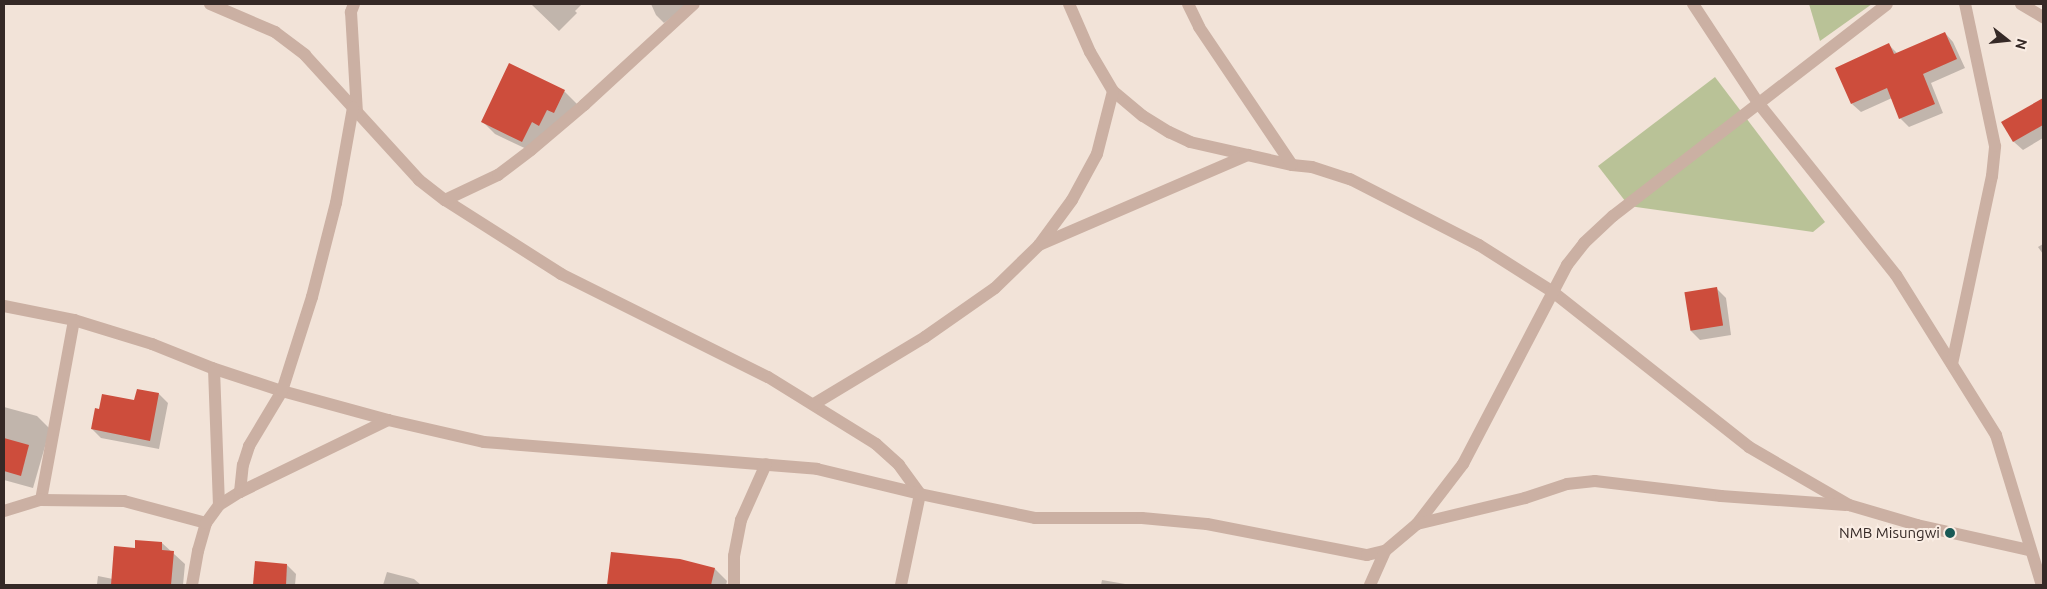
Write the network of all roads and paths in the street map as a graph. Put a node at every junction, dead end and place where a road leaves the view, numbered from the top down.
1 (210, 4) edge
2 (354, 4) edge
3 (694, 4) edge
4 (1068, 4) edge
5 (1188, 4) edge
6 (1693, 4) edge
7 (1887, 4) edge
8 (1965, 4) edge
9 (2021, 4) edge
10 (2043, 17) edge
11 (1113, 91) junction
12 (1759, 104) junction
13 (355, 110) junction
14 (1248, 155) junction
15 (1292, 165) junction
16 (445, 200) junction
17 (1039, 245) junction
18 (1553, 292) junction
19 (4, 306) edge
20 (74, 320) junction
21 (1952, 364) junction
22 (214, 369) junction
23 (282, 392) junction
24 (814, 404) junction
25 (388, 420) junction
26 (766, 464) junction
27 (240, 492) junction
28 (920, 494) junction
29 (42, 500) junction
30 (219, 505) junction
31 (1849, 505) junction
32 (4, 511) edge
33 (206, 523) junction
34 (1417, 524) junction
35 (2029, 550) junction
36 (1385, 551) junction
37 (192, 585) edge
38 (734, 585) edge
39 (901, 585) edge
40 (1370, 585) edge
41 (2042, 585) edge

1 - 13 street
2 - 13 street
3 - 16 street
4 - 11 street
5 - 15 street
6 - 12 street
7 - 12 street
8 - 21 street
9 - 10 street
11 - 14 street
11 - 17 street
12 - 18 street
12 - 21 street
13 - 16 street
13 - 23 street
14 - 15 street
14 - 17 street
15 - 18 street
16 - 24 street
17 - 24 street
18 - 31 street
18 - 34 street
19 - 20 street
20 - 22 street
20 - 29 street
21 - 35 street
22 - 23 street
22 - 30 street
23 - 25 street
23 - 27 street
24 - 28 street
25 - 26 street
25 - 27 street
26 - 28 street
26 - 38 street
27 - 30 street
28 - 36 street
28 - 39 street
29 - 32 street
29 - 33 street
30 - 33 street
31 - 34 street
31 - 35 street
33 - 37 street
34 - 36 street
35 - 41 street
36 - 40 street

